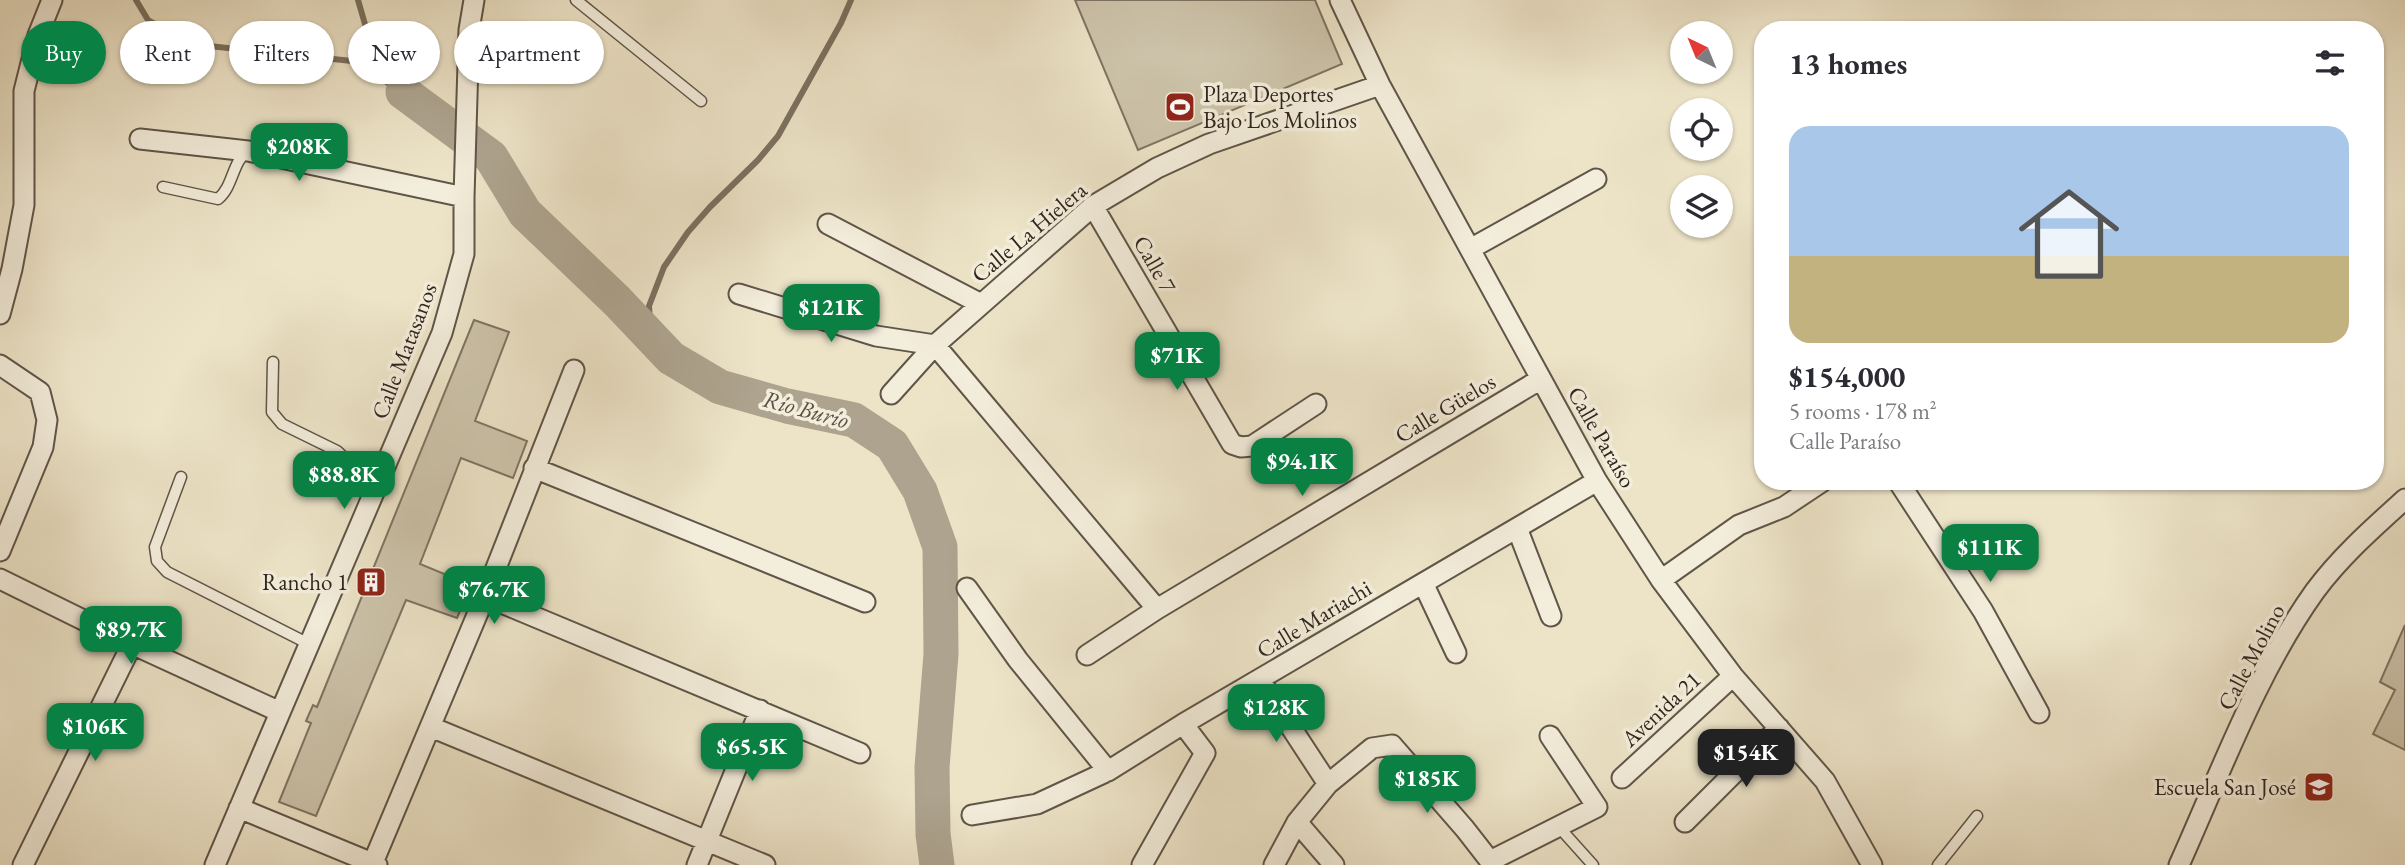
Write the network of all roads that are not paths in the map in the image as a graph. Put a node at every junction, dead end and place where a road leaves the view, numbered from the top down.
1 (51, 0) edge
2 (474, 0) edge
3 (576, 0) edge
4 (1340, 0) edge
5 (1380, 85) junction
6 (701, 101) dead end
7 (140, 139) dead end
8 (247, 151) junction
9 (1596, 179) dead end
10 (163, 187) dead end
11 (464, 197) junction
12 (1093, 206) junction
13 (828, 224) dead end
14 (1471, 249) junction
15 (739, 294) dead end
16 (981, 304) junction
17 (0, 314) edge
18 (935, 345) junction
19 (273, 362) dead end
20 (0, 365) edge
21 (574, 370) dead end
22 (1541, 379) junction
23 (891, 394) dead end
24 (1316, 404) dead end
25 (534, 468) junction
26 (181, 477) dead end
27 (1597, 481) junction
28 (1810, 490) edge
29 (1904, 490) edge
30 (374, 491) junction
31 (2405, 499) edge
32 (1517, 528) junction
33 (0, 551) edge
34 (0, 579) edge
35 (1661, 580) junction
36 (1423, 583) junction
37 (967, 587) dead end
38 (485, 596) junction
39 (865, 602) dead end
40 (1157, 609) junction
41 (1551, 616) dead end
42 (132, 644) junction
43 (309, 644) junction
44 (1456, 653) dead end
45 (1087, 655) dead end
46 (1733, 676) junction
47 (1260, 680) junction
48 (760, 710) junction
49 (280, 712) junction
50 (2039, 713) dead end
51 (1183, 724) junction
52 (431, 727) junction
53 (1779, 728) junction
54 (1550, 736) dead end
55 (860, 752) dead end
56 (1108, 771) junction
57 (1622, 778) dead end
58 (1328, 785) junction
59 (239, 807) junction
60 (972, 815) dead end
61 (1977, 816) dead end
62 (1297, 822) junction
63 (1685, 822) dead end
64 (1558, 826) junction
65 (707, 841) junction
66 (374, 864) edge
67 (23, 865) edge
68 (215, 865) edge
69 (697, 865) edge
70 (765, 865) edge
71 (1142, 865) edge
72 (1274, 865) edge
73 (1335, 865) edge
74 (1593, 865) edge
75 (1872, 865) edge
76 (1938, 865) edge
77 (2179, 865) edge

1 - 17 street
2 - 11 street, Calle Matasanos
3 - 6 lane
4 - 5 street, Calle Paraíso
5 - 12 street, Calle La Hielera
5 - 14 street, Calle Paraíso
7 - 8 street
8 - 10 lane
8 - 11 street
9 - 14 street
11 - 30 street, Calle Matasanos
12 - 16 street, Calle La Hielera
12 - 24 street, Calle 7
13 - 16 street
14 - 22 street, Calle Paraíso
15 - 18 street
16 - 18 street, Calle La Hielera
18 - 23 street, Calle La Hielera
18 - 40 street
19 - 30 lane
20 - 33 street
21 - 25 street
22 - 27 street, Calle Paraíso
22 - 40 street, Calle Güelos
25 - 38 street
25 - 39 street
26 - 43 lane
27 - 32 street, Calle Mariachi
27 - 35 street, Calle Paraíso
28 - 35 street
29 - 50 street
30 - 43 street, Calle Matasanos
31 - 77 street, Calle Molino
32 - 36 street, Calle Mariachi
32 - 41 street
34 - 42 street
35 - 46 street, Calle Paraíso
36 - 44 street
36 - 47 street, Calle Mariachi
37 - 56 street
38 - 48 street
38 - 52 street
40 - 45 street, Calle Güelos
42 - 49 street
42 - 67 street
43 - 49 street, Calle Matasanos
46 - 53 street, Calle Paraíso
46 - 57 street, Avenida 21
47 - 51 street, Calle Mariachi
47 - 58 street
48 - 55 street
48 - 65 street
49 - 59 street, Calle Matasanos
51 - 56 street, Calle Mariachi
51 - 71 street
52 - 65 street
52 - 66 street
53 - 63 street
53 - 75 street, Calle Paraíso
54 - 64 street
56 - 60 street, Calle Mariachi
58 - 62 street
58 - 64 street
59 - 66 street
59 - 68 street, Calle Matasanos
61 - 76 lane
62 - 72 street
62 - 73 street
64 - 74 lane
65 - 69 street
65 - 70 street

